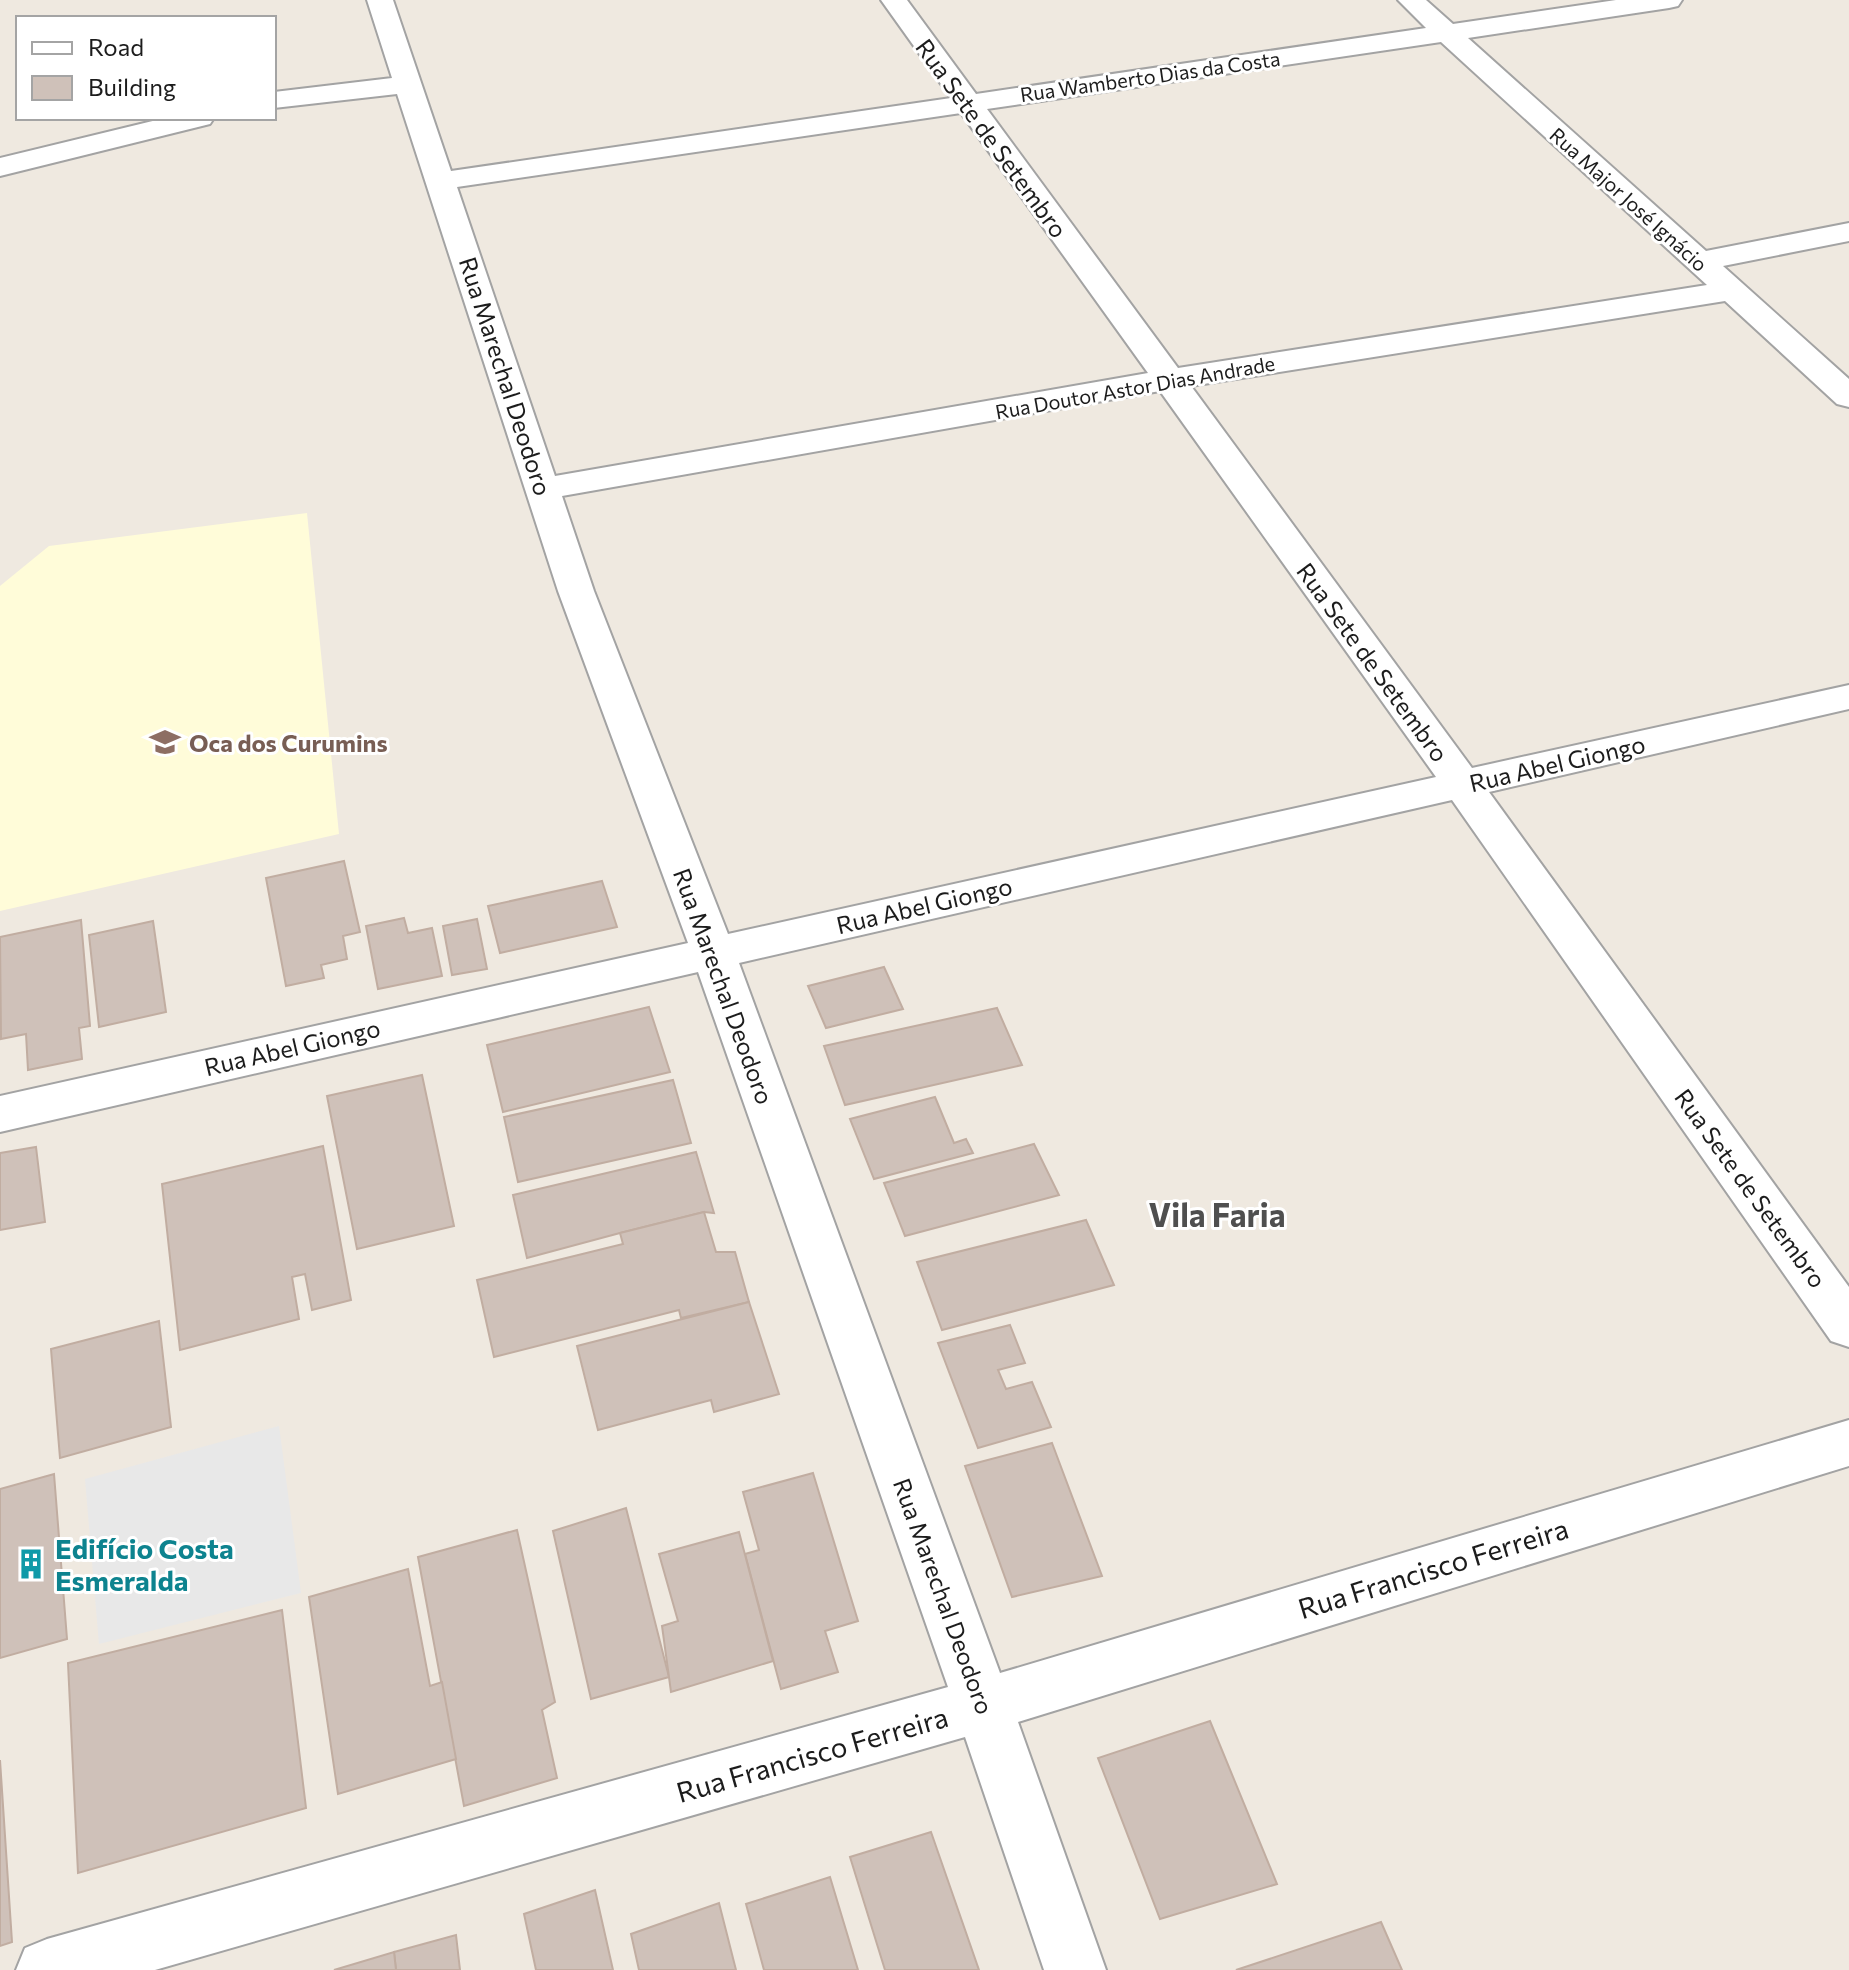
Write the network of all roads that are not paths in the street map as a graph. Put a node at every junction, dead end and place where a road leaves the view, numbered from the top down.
1 (380, 0) edge
2 (894, 0) edge
3 (1411, 0) edge
4 (1669, 0) edge
5 (1446, 32) junction
6 (408, 85) junction
7 (276, 100) edge
8 (966, 104) junction
9 (192, 120) edge
10 (0, 167) edge
11 (441, 181) junction
12 (1849, 232) edge
13 (1699, 262) junction
14 (1729, 291) junction
15 (1167, 380) junction
16 (1849, 397) edge
17 (543, 489) junction
18 (1849, 697) edge
19 (1462, 784) junction
20 (713, 952) junction
21 (0, 1114) edge
22 (1849, 1326) edge
23 (1849, 1443) edge
24 (983, 1705) junction
25 (47, 1970) edge
26 (1075, 1970) edge

1 - 6 street, Rua Marechal Deodoro
2 - 8 street, Rua Sete de Setembro
3 - 5 street, Rua Major José Ignácio
4 - 5 street, Rua Wamberto Dias da Costa
5 - 8 street, Rua Wamberto Dias da Costa
5 - 13 street, Rua Major José Ignácio
6 - 7 street
6 - 11 street, Rua Marechal Deodoro
8 - 11 street, Rua Wamberto Dias da Costa
8 - 15 street, Rua Sete de Setembro
9 - 10 street
11 - 17 street, Rua Marechal Deodoro
12 - 13 street
13 - 14 street, Rua Major José Ignácio
14 - 15 street, Rua Doutor Astor Dias Andrade
14 - 16 street, Rua Major José Ignácio
15 - 17 street, Rua Doutor Astor Dias Andrade
15 - 19 street, Rua Sete de Setembro
17 - 20 street, Rua Marechal Deodoro
18 - 19 street, Rua Abel Giongo
19 - 20 street, Rua Abel Giongo
19 - 22 street, Rua Sete de Setembro
20 - 21 street, Rua Abel Giongo
20 - 24 street, Rua Marechal Deodoro
23 - 24 street, Rua Francisco Ferreira
24 - 25 street, Rua Francisco Ferreira
24 - 26 street, Rua Marechal Deodoro

